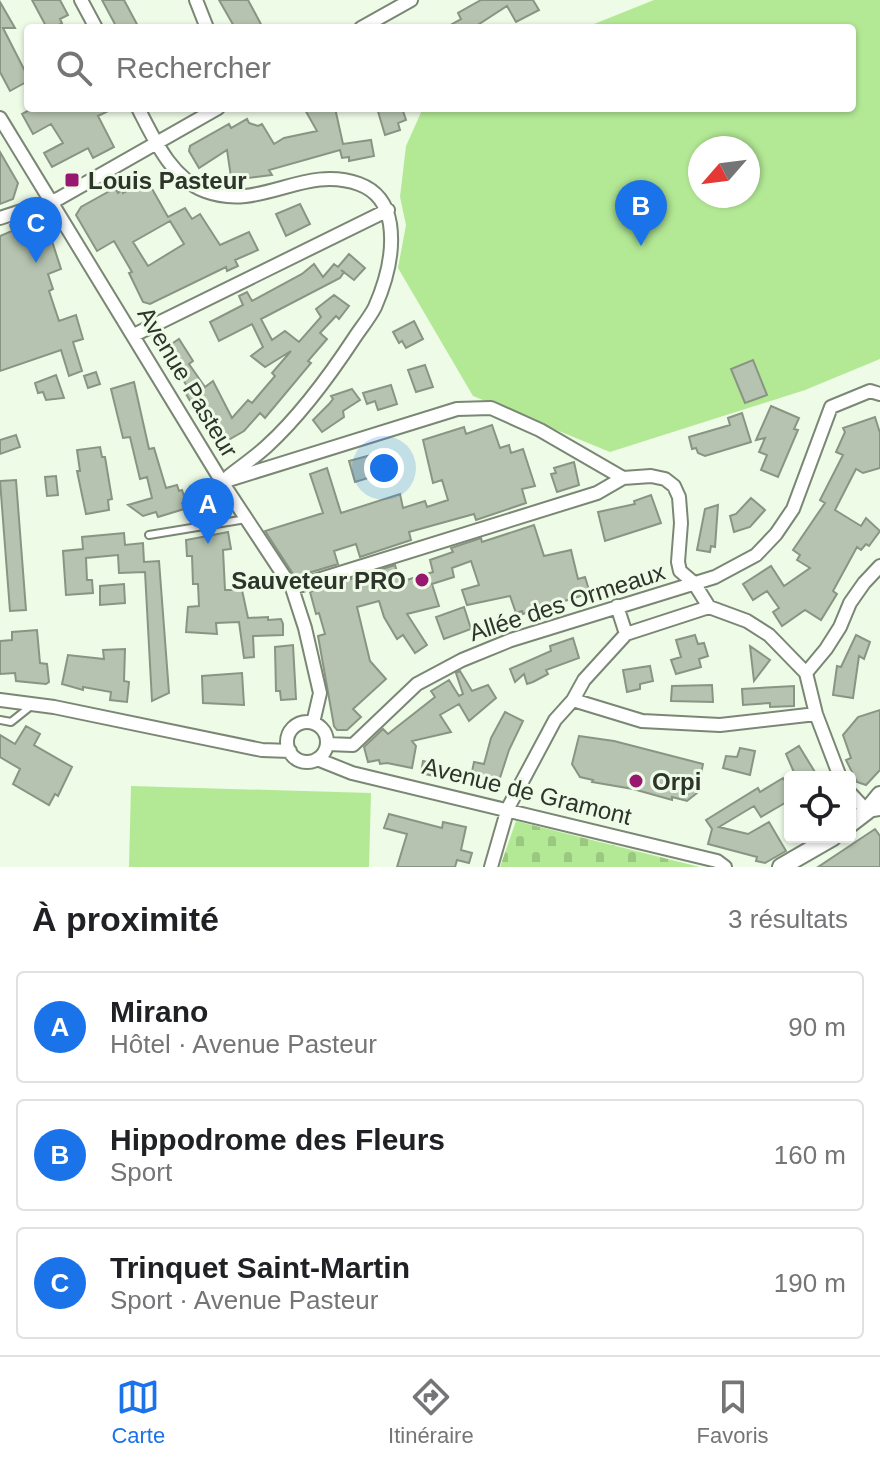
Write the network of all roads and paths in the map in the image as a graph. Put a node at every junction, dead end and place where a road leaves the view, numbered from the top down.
1 (81, 0) edge
2 (196, 0) edge
3 (411, 0) edge
4 (94, 24) edge
5 (205, 24) edge
6 (368, 24) edge
7 (140, 112) edge
8 (211, 112) edge
9 (1, 122) edge
10 (157, 143) junction
11 (52, 202) junction
12 (388, 210) junction
13 (0, 218) edge
14 (134, 335) junction
15 (880, 394) edge
16 (623, 478) junction
17 (222, 482) junction
18 (246, 519) junction
19 (149, 535) dead end
20 (880, 566) edge
21 (694, 583) junction
22 (292, 588) junction
23 (617, 606) junction
24 (709, 607) junction
25 (626, 634) junction
26 (806, 673) junction
27 (0, 700) edge
28 (573, 700) junction
29 (34, 704) junction
30 (816, 714) junction
31 (0, 720) edge
32 (313, 723) junction
33 (327, 744) junction
34 (353, 745) junction
35 (290, 751) junction
36 (317, 759) junction
37 (838, 771) edge
38 (352, 773) junction
39 (880, 795) edge
40 (856, 797) edge
41 (508, 808) junction
42 (873, 810) edge
43 (823, 843) edge
44 (491, 867) edge
45 (725, 867) edge
46 (781, 867) edge

1 - 4 street
2 - 5 street
3 - 6 street
7 - 10 street
8 - 10 street
9 - 11 street, Avenue Pasteur
10 - 11 street
10 - 12 street
11 - 13 street
11 - 14 street, Avenue Pasteur
12 - 14 street
12 - 17 street
14 - 17 street, Avenue Pasteur
15 - 21 street
16 - 17 street, Allée des Ormeaux
16 - 21 street, Allée des Ormeaux
16 - 22 street
17 - 18 street, Avenue Pasteur
18 - 19 lane
18 - 22 street, Avenue Pasteur
20 - 26 street
21 - 23 street, Allée des Ormeaux
21 - 24 street
22 - 32 street, Avenue Pasteur
23 - 25 street
23 - 34 street, Allée des Ormeaux
24 - 25 street
24 - 26 street
25 - 28 street
26 - 30 street
27 - 29 street
28 - 30 street
28 - 41 street
29 - 31 lane
29 - 35 street
30 - 37 street
32 - 33 street
32 - 35 street
33 - 34 street
33 - 36 street
34 - 38 street
35 - 36 street
36 - 38 street, Avenue de Gramont
38 - 41 street, Avenue de Gramont
39 - 42 street
40 - 42 street
41 - 44 street
41 - 45 street, Avenue de Gramont
43 - 46 street

